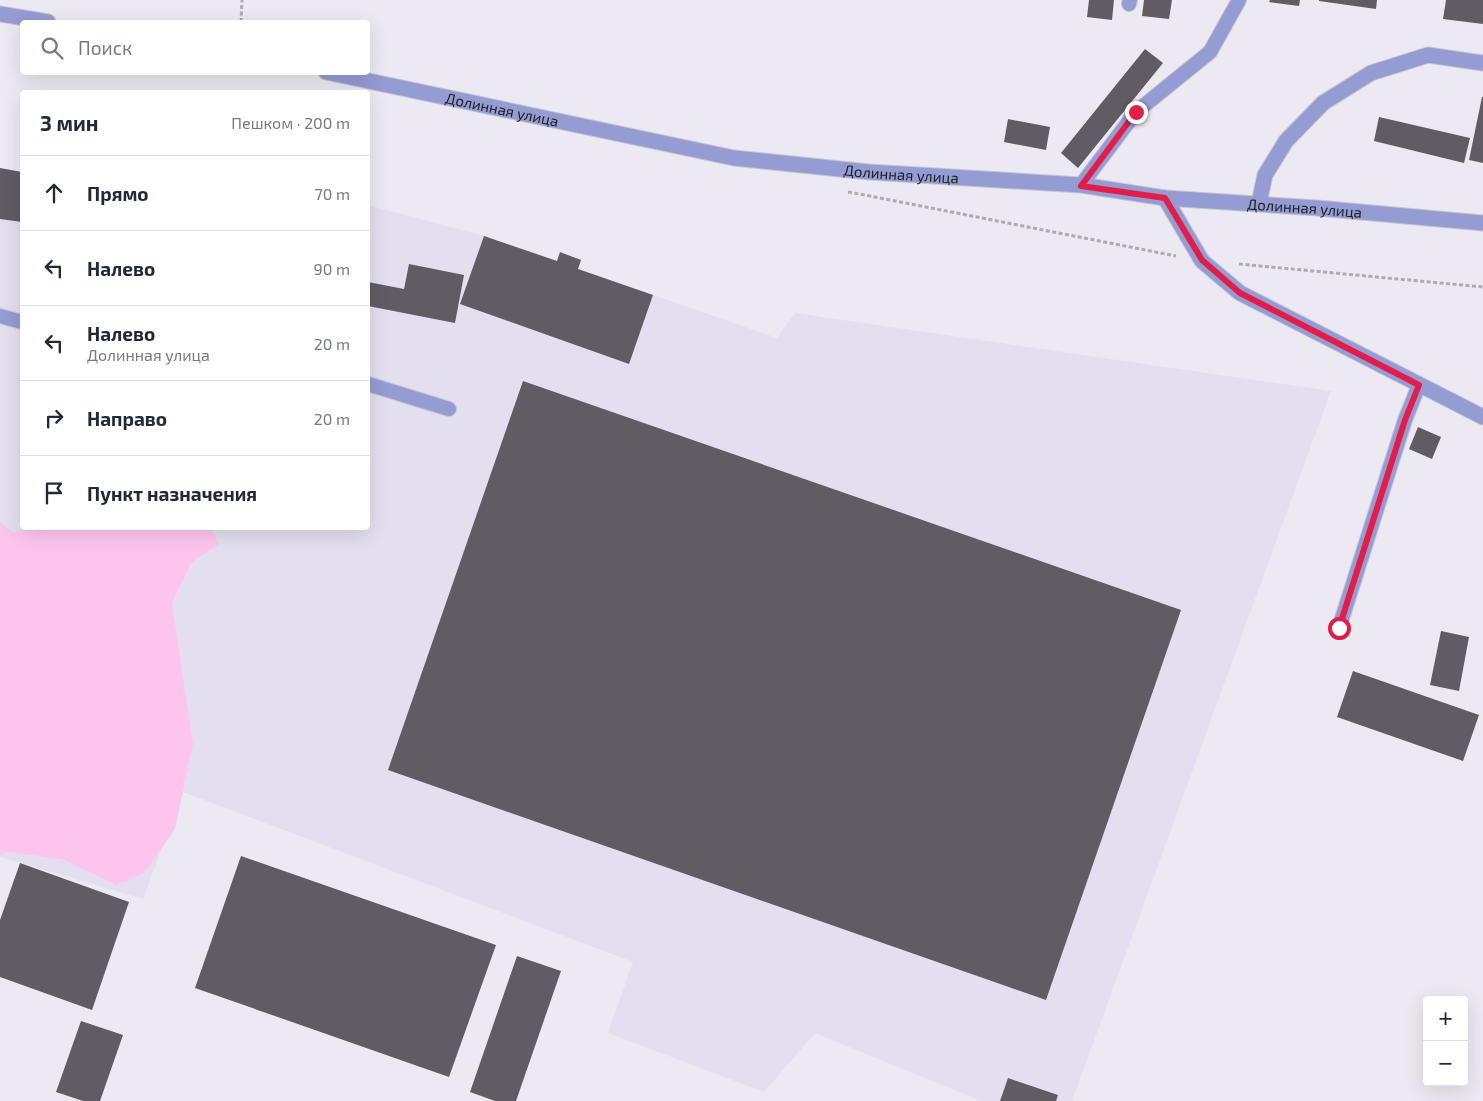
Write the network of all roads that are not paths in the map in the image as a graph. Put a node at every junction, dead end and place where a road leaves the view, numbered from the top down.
1 (1239, 0) edge
2 (0, 14) edge
3 (36, 20) edge
4 (1483, 63) edge
5 (340, 75) edge
6 (1081, 186) junction
7 (1165, 198) junction
8 (1259, 203) junction
9 (1483, 223) edge
10 (0, 316) edge
11 (20, 321) edge
12 (370, 385) edge
13 (1419, 385) junction
14 (449, 409) dead end
15 (1483, 417) edge
16 (1339, 628) dead end

1 - 6 lane
2 - 3 street
4 - 8 street
5 - 6 street, Долинная улица
6 - 7 street, Долинная улица
7 - 8 street, Долинная улица
7 - 13 street
8 - 9 street, Долинная улица
10 - 11 lane
12 - 14 lane
13 - 15 street
13 - 16 lane

